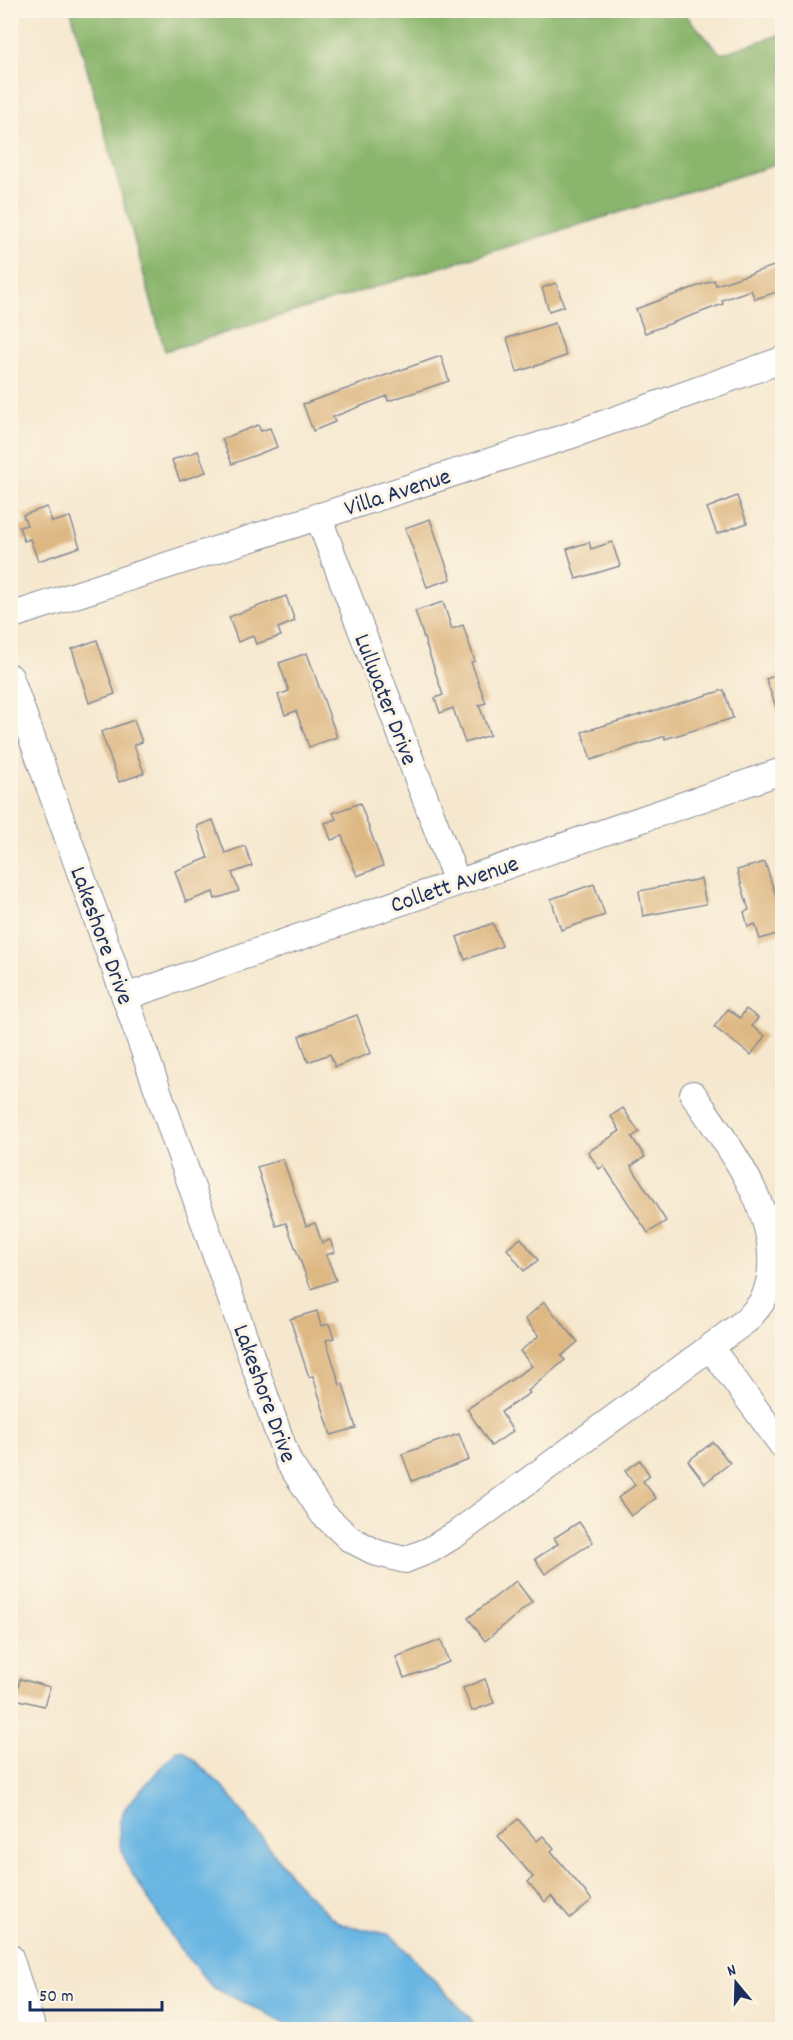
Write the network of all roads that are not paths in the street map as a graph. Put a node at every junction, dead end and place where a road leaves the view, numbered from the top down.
1 (783, 360) edge
2 (318, 516) junction
3 (10, 616) edge
4 (10, 677) edge
5 (783, 771) edge
6 (456, 882) junction
7 (125, 997) junction
8 (693, 1094) dead end
9 (710, 1347) junction
10 (783, 1445) edge
11 (10, 1957) edge
12 (33, 2030) edge

1 - 2 street, Villa Avenue
2 - 3 street, Villa Avenue
2 - 6 street, Lullwater Drive
4 - 7 street, Lakeshore Drive
5 - 6 street, Collett Avenue
6 - 7 street, Collett Avenue
7 - 9 street, Lakeshore Drive
8 - 9 street, Lakeshore Drive
9 - 10 street
11 - 12 street

